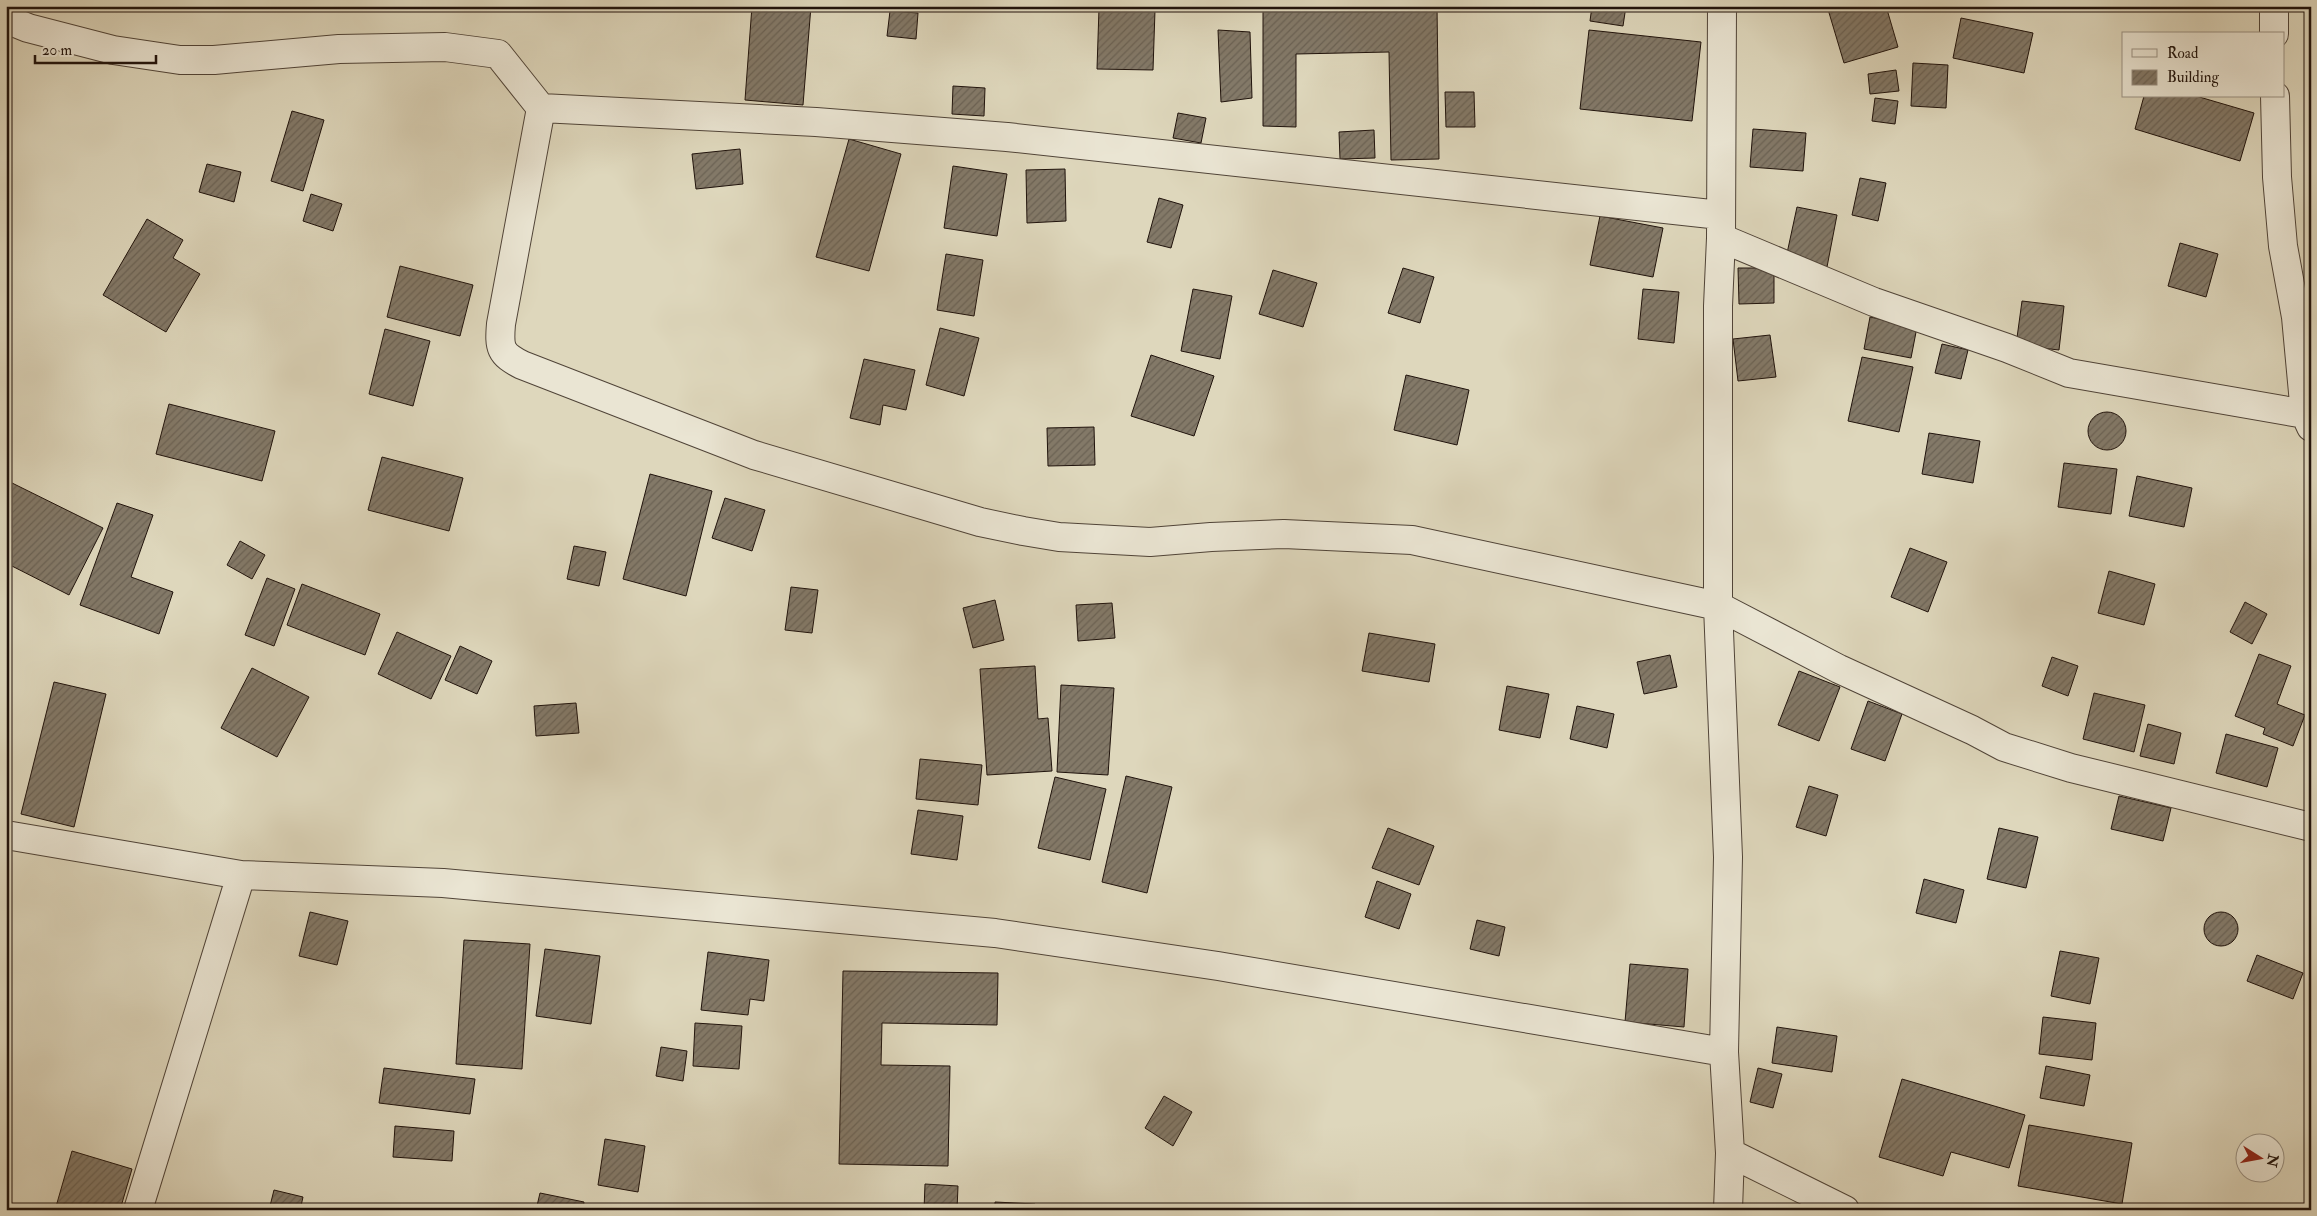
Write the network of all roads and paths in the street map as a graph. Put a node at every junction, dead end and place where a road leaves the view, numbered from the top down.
1 (1722, 6) edge
2 (2274, 6) edge
3 (6, 19) edge
4 (2274, 32) edge
5 (2275, 98) edge
6 (541, 108) junction
7 (1721, 226) junction
8 (2308, 420) edge
9 (1718, 606) junction
10 (2311, 827) edge
11 (6, 835) edge
12 (241, 875) junction
13 (1724, 1052) junction
14 (1730, 1153) junction
15 (138, 1210) edge
16 (1728, 1210) edge
17 (1846, 1210) edge

1 - 7 street
2 - 4 street
3 - 6 street
5 - 8 street
6 - 7 street
6 - 9 street
7 - 8 street
7 - 9 street
9 - 10 street
9 - 13 street
11 - 12 street
12 - 13 street
12 - 15 street
13 - 14 street
14 - 16 street
14 - 17 street

